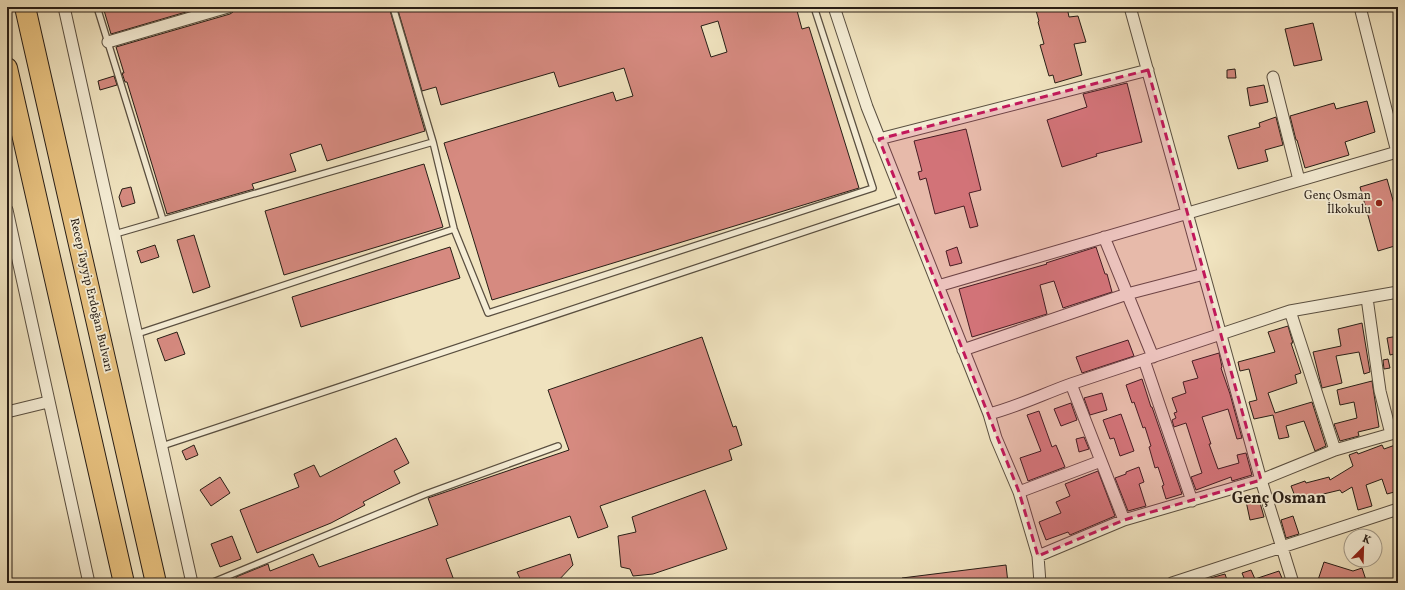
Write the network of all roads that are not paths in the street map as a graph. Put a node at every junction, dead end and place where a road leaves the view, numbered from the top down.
1 (25, 7) edge
2 (64, 7) edge
3 (97, 7) edge
4 (228, 7) edge
5 (393, 7) edge
6 (814, 7) edge
7 (834, 7) edge
8 (1130, 7) edge
9 (1360, 7) edge
10 (108, 42) junction
11 (7, 68) edge
12 (1148, 70) junction
13 (1273, 77) dead end
14 (879, 139) junction
15 (433, 142) junction
16 (1397, 154) edge
17 (1299, 180) junction
18 (903, 199) junction
19 (7, 210) edge
20 (1187, 213) junction
21 (163, 220) junction
22 (454, 229) junction
23 (115, 234) junction
24 (1104, 237) junction
25 (1204, 274) junction
26 (938, 286) junction
27 (1398, 292) edge
28 (1127, 294) junction
29 (1367, 298) junction
30 (1290, 311) junction
31 (137, 334) junction
32 (1221, 335) junction
33 (963, 350) junction
34 (1148, 359) junction
35 (1071, 384) junction
36 (48, 402) junction
37 (7, 412) edge
38 (989, 414) junction
39 (1394, 433) edge
40 (162, 446) junction
41 (558, 446) dead end
42 (1335, 450) junction
43 (1100, 461) junction
44 (1261, 480) junction
45 (1019, 492) junction
46 (1192, 501) junction
47 (1398, 509) edge
48 (1124, 520) junction
49 (1283, 547) junction
50 (1038, 556) junction
51 (89, 583) edge
52 (124, 583) edge
53 (156, 583) edge
54 (192, 583) edge
55 (211, 583) edge
56 (1040, 583) edge
57 (1172, 583) edge
58 (1293, 583) edge

1 - 53 highway, Recep Tayyip Erdoğan Bulvarı
2 - 23 street
3 - 10 lane
4 - 10 street
5 - 15 lane
6 - 22 lane
7 - 14 street
8 - 12 street
9 - 16 street
10 - 21 lane
11 - 52 highway
12 - 14 street
12 - 20 street
13 - 17 street
14 - 18 street
15 - 21 lane
15 - 22 lane
16 - 17 street
17 - 20 street
18 - 26 street
18 - 40 lane
19 - 36 street
20 - 24 street
20 - 25 street
21 - 23 lane
22 - 31 lane
23 - 31 street
24 - 26 street
24 - 28 street
25 - 28 street
25 - 32 street
26 - 33 street
27 - 29 street
28 - 33 street
28 - 34 street
29 - 30 street
29 - 39 street
30 - 32 street
30 - 42 street
31 - 40 street
32 - 34 street
32 - 44 street
33 - 38 street
34 - 35 street
34 - 46 street
35 - 38 street
35 - 43 street
36 - 37 street
36 - 51 street
38 - 45 street
39 - 42 street
40 - 54 street
41 - 55 lane
42 - 44 street
43 - 45 street
43 - 48 street
44 - 46 street
44 - 49 street
45 - 50 street
46 - 48 street
47 - 49 street
48 - 50 street
49 - 57 street
49 - 58 street
50 - 56 street

